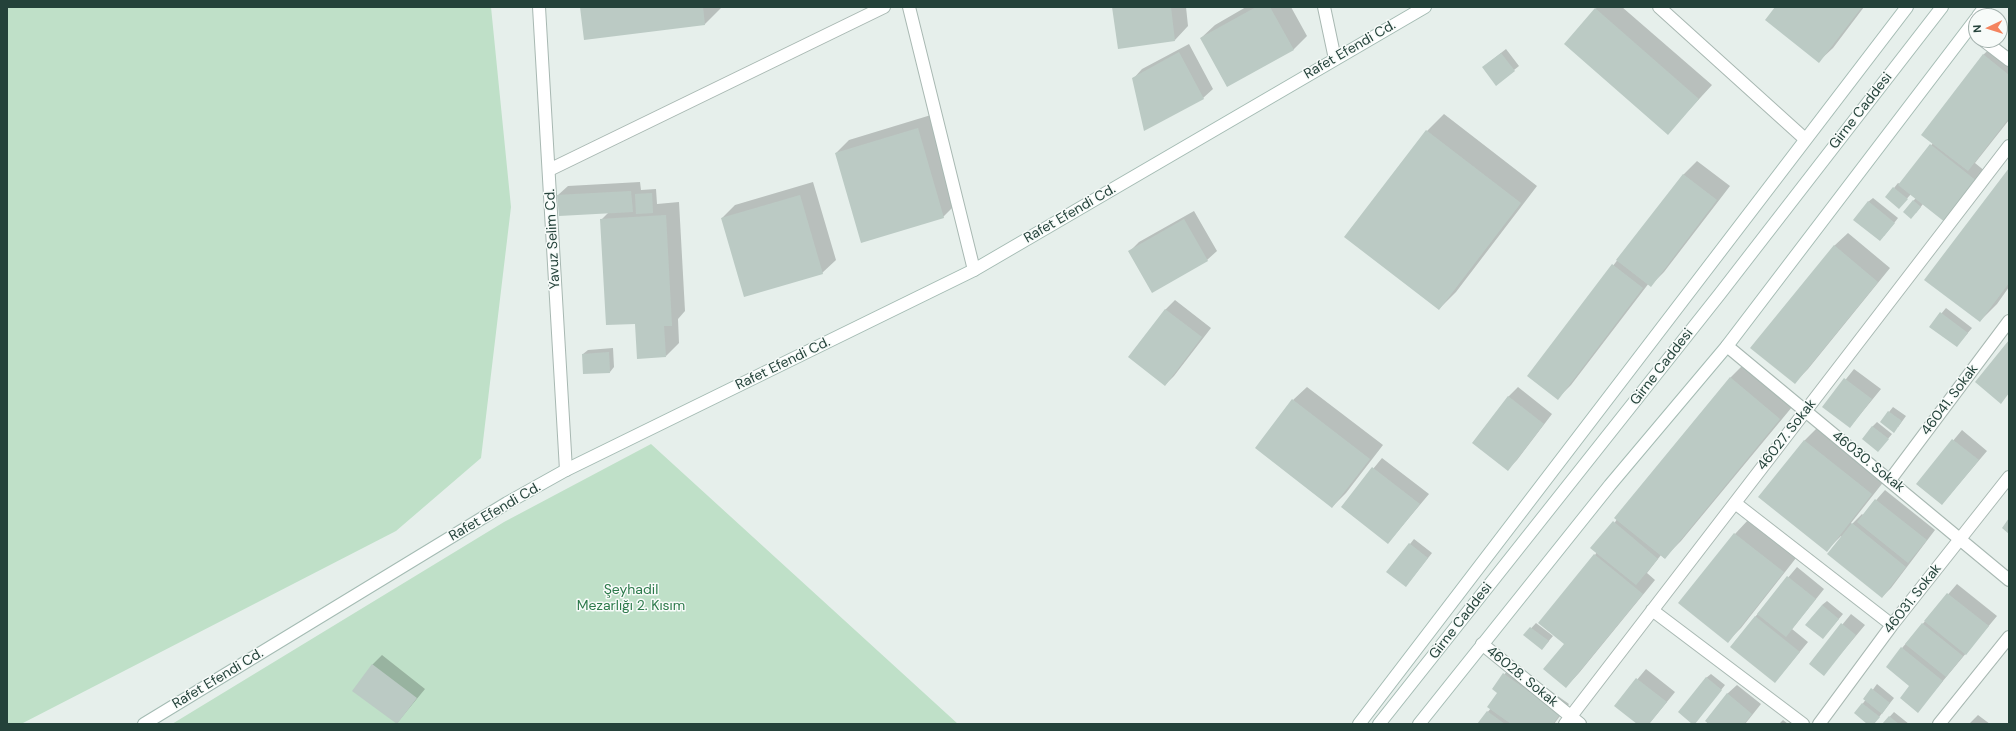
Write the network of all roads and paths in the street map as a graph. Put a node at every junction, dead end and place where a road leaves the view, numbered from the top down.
1 (539, 7) edge
2 (884, 7) edge
3 (909, 7) edge
4 (1324, 7) edge
5 (1425, 7) edge
6 (1659, 7) edge
7 (1907, 7) edge
8 (1942, 7) edge
9 (1968, 37) edge
10 (1993, 48) edge
11 (1335, 59) junction
12 (2009, 60) edge
13 (1805, 139) junction
14 (2009, 146) edge
15 (549, 170) junction
16 (974, 270) junction
17 (2009, 321) edge
18 (1727, 346) junction
19 (1806, 412) junction
20 (566, 470) junction
21 (2009, 477) edge
22 (1890, 480) junction
23 (1735, 503) junction
24 (1960, 538) junction
25 (2009, 580) edge
26 (1652, 610) junction
27 (1892, 625) junction
28 (2009, 637) edge
29 (1482, 644) junction
30 (1572, 722) edge
31 (144, 724) edge
32 (1359, 724) edge
33 (1379, 724) edge
34 (1419, 724) edge
35 (1803, 724) edge
36 (1819, 724) edge
37 (1939, 724) edge

1 - 15 main road, Yavuz Selim Cd.
2 - 15 main road
3 - 16 main road
4 - 11 main road
5 - 11 main road, Rafet Efendi Cd.
6 - 13 main road
7 - 13 main road, Girne Caddesi
8 - 33 main road, Girne Caddesi
9 - 18 main road
10 - 12 main road
11 - 16 main road, Rafet Efendi Cd.
13 - 32 main road, Girne Caddesi
14 - 19 main road, 46027. Sokak
15 - 20 main road, Yavuz Selim Cd.
16 - 20 main road, Rafet Efendi Cd.
17 - 22 main road, 46041. Sokak
18 - 19 main road, 46030. Sokak
18 - 29 main road
19 - 22 main road, 46030. Sokak
19 - 23 main road, 46027. Sokak
20 - 31 main road, Rafet Efendi Cd.
21 - 24 main road, 46031. Sokak
22 - 24 main road, 46030. Sokak
23 - 26 main road, 46027. Sokak
23 - 27 main road
24 - 25 main road, 46030. Sokak
24 - 27 main road, 46031. Sokak
26 - 30 main road, 46027. Sokak
26 - 35 main road
27 - 36 main road, 46031. Sokak
28 - 37 main road
29 - 30 main road, 46028. Sokak
29 - 34 main road

